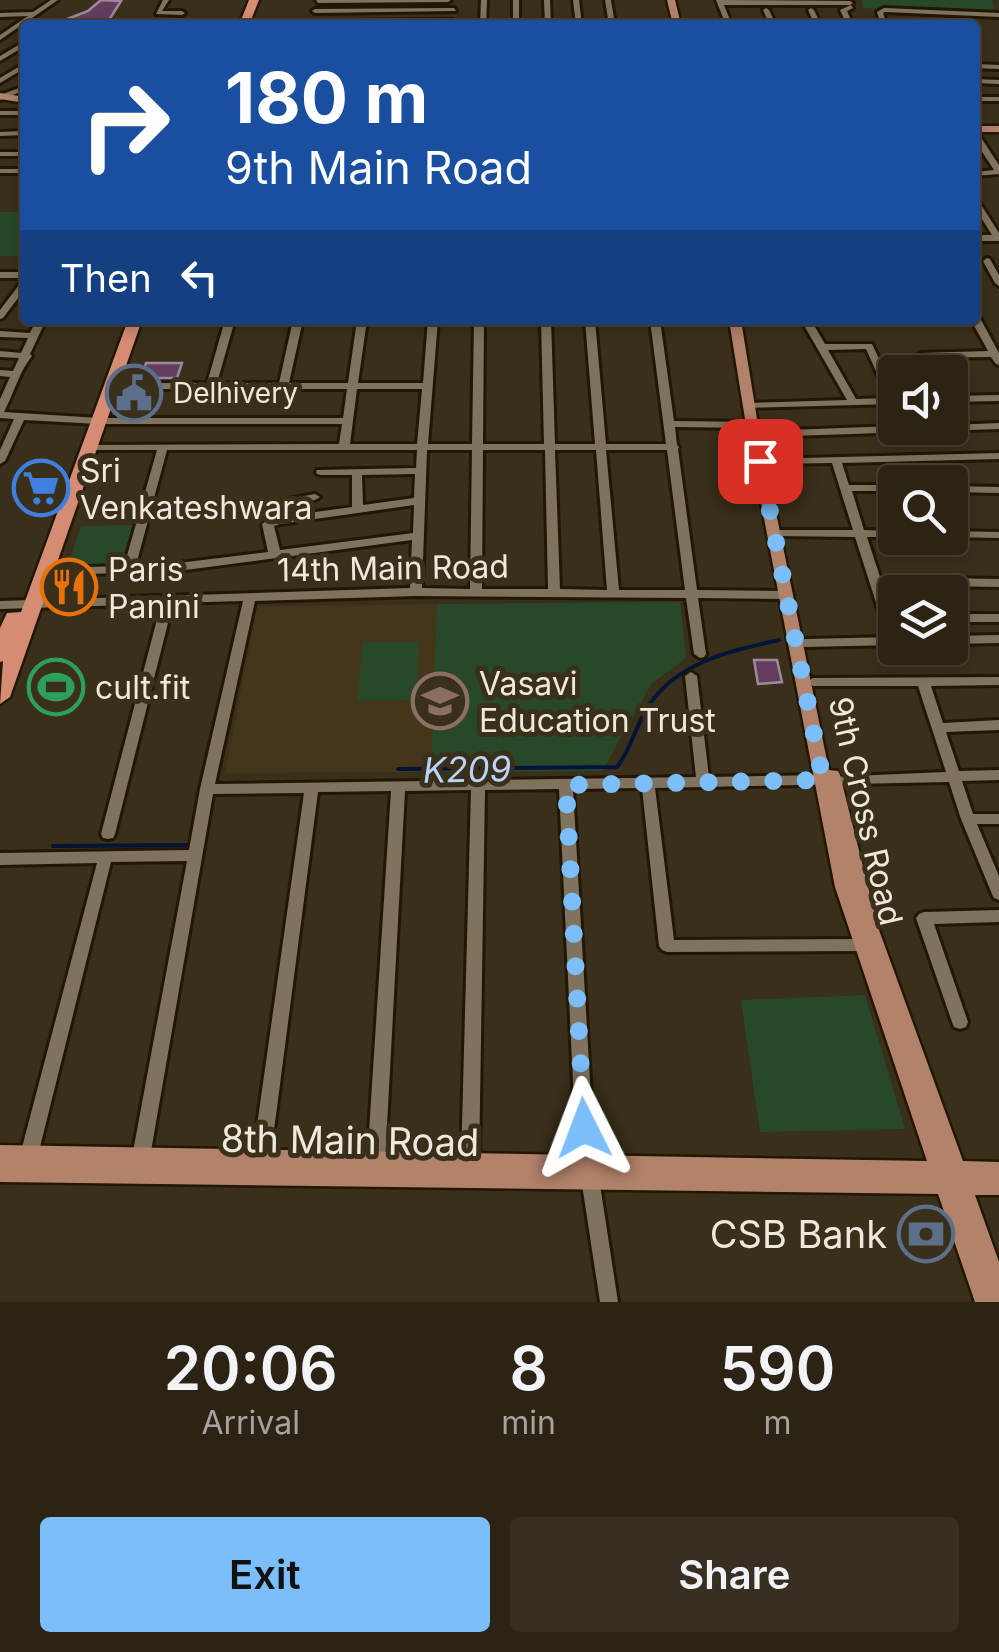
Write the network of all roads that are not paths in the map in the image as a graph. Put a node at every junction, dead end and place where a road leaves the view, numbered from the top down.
1 (14, 0) edge
2 (55, 0) edge
3 (166, 0) edge
4 (189, 0) edge
5 (254, 0) edge
6 (318, 0) edge
7 (376, 0) edge
8 (452, 0) edge
9 (993, 0) edge
10 (850, 2) edge
11 (721, 4) edge
12 (454, 10) junction
13 (766, 10) junction
14 (811, 10) junction
15 (842, 10) junction
16 (316, 11) junction
17 (378, 11) junction
18 (0, 12) edge
19 (182, 13) junction
20 (37, 14) junction
21 (247, 16) edge
22 (998, 17) edge
23 (28, 20) edge
24 (178, 20) edge
25 (280, 20) edge
26 (313, 20) edge
27 (377, 20) edge
28 (453, 20) edge
29 (770, 20) edge
30 (816, 20) edge
31 (847, 20) edge
32 (882, 20) edge
33 (20, 47) edge
34 (0, 62) edge
35 (980, 139) edge
36 (999, 172) edge
37 (980, 210) edge
38 (999, 238) edge
39 (980, 261) edge
40 (987, 261) junction
41 (999, 261) edge
42 (999, 283) edge
43 (20, 286) edge
44 (0, 316) edge
45 (40, 325) edge
46 (123, 325) edge
47 (134, 325) edge
48 (229, 325) edge
49 (297, 325) edge
50 (361, 325) edge
51 (433, 325) edge
52 (479, 325) edge
53 (546, 325) edge
54 (590, 325) edge
55 (656, 325) edge
56 (736, 325) edge
57 (744, 325) edge
58 (809, 325) edge
59 (979, 325) edge
60 (0, 334) edge
61 (35, 336) junction
62 (820, 347) junction
63 (0, 354) edge
64 (27, 356) junction
65 (968, 357) edge
66 (997, 358) edge
67 (878, 365) edge
68 (0, 373) edge
69 (18, 374) junction
70 (112, 386) junction
71 (211, 386) junction
72 (283, 386) junction
73 (353, 386) junction
74 (427, 386) junction
75 (4, 394) edge
76 (999, 398) edge
77 (968, 399) edge
78 (878, 401) edge
79 (853, 402) junction
80 (752, 406) junction
81 (0, 412) edge
82 (20, 418) junction
83 (93, 421) junction
84 (348, 421) junction
85 (670, 424) junction
86 (999, 426) edge
87 (756, 429) junction
88 (90, 447) junction
89 (163, 447) junction
90 (344, 447) junction
91 (422, 447) junction
92 (476, 447) junction
93 (550, 447) junction
94 (601, 447) junction
95 (674, 447) junction
96 (999, 456) edge
97 (836, 460) junction
98 (0, 461) edge
99 (766, 461) junction
100 (421, 471) junction
101 (322, 472) dead end
102 (357, 472) junction
103 (845, 488) junction
104 (878, 488) edge
105 (968, 489) edge
106 (999, 490) edge
107 (315, 497) dead end
108 (420, 501) junction
109 (209, 504) dead end
110 (270, 506) junction
111 (358, 508) junction
112 (275, 522) junction
113 (779, 533) junction
114 (859, 533) junction
115 (878, 534) edge
116 (968, 534) edge
117 (999, 535) edge
118 (418, 536) junction
119 (275, 556) junction
120 (129, 569) junction
121 (45, 572) junction
122 (875, 581) junction
123 (999, 584) edge
124 (878, 588) edge
125 (416, 592) junction
126 (476, 592) junction
127 (554, 592) junction
128 (613, 592) junction
129 (692, 592) junction
130 (787, 595) junction
131 (250, 598) junction
132 (168, 601) junction
133 (17, 606) edge
134 (968, 618) edge
135 (999, 618) edge
136 (968, 640) edge
137 (999, 640) edge
138 (878, 641) edge
139 (804, 643) junction
140 (700, 654) dead end
141 (0, 655) edge
142 (692, 676) dead end
143 (999, 681) edge
144 (813, 682) junction
145 (924, 682) junction
146 (0, 697) edge
147 (999, 725) edge
148 (937, 728) junction
149 (999, 774) edge
150 (953, 777) junction
151 (828, 780) junction
152 (703, 782) junction
153 (648, 783) junction
154 (566, 785) junction
155 (478, 786) junction
156 (398, 787) junction
157 (312, 788) junction
158 (207, 789) junction
159 (999, 818) edge
160 (968, 819) junction
161 (108, 834) dead end
162 (195, 856) junction
163 (105, 858) junction
164 (0, 859) edge
165 (999, 894) edge
166 (999, 916) edge
167 (862, 945) junction
168 (960, 1022) dead end
169 (0, 1154) edge
170 (29, 1155) junction
171 (141, 1157) junction
172 (262, 1161) junction
173 (376, 1162) junction
174 (470, 1163) junction
175 (0, 1172) edge
176 (588, 1172) junction
177 (999, 1172) edge
178 (953, 1179) junction
179 (999, 1185) edge
180 (999, 1293) edge
181 (609, 1302) edge
182 (986, 1302) edge

1 - 18 street
2 - 20 street
3 - 19 street
4 - 19 street
5 - 21 highway
6 - 7 street
6 - 16 street
7 - 8 street
7 - 17 street
8 - 12 street
9 - 22 street
10 - 11 street
10 - 15 street
11 - 13 street
12 - 17 street
12 - 28 street
13 - 14 street
13 - 29 street
14 - 15 street
14 - 30 street
15 - 31 street
16 - 17 street
16 - 26 street
17 - 27 street
18 - 20 street
19 - 24 street
20 - 23 street
21 - 25 street
22 - 32 street
33 - 34 street
35 - 36 street
37 - 38 street
39 - 40 street
40 - 41 street
40 - 42 street
43 - 44 street
45 - 61 street
46 - 83 highway
47 - 70 highway
48 - 71 street
49 - 72 street
50 - 73 street
51 - 74 street
52 - 92 street
53 - 93 street
54 - 94 street
55 - 85 street
56 - 80 main road, 9th Cross Road
57 - 80 main road, 9th Cross Road
58 - 62 street
59 - 66 street
60 - 61 street
61 - 64 street
62 - 67 street
62 - 79 street
63 - 64 street
64 - 69 street
65 - 66 street
68 - 69 street
69 - 75 street
70 - 71 street
70 - 83 highway
71 - 72 street
72 - 73 street
73 - 74 street
73 - 84 street
74 - 91 street
75 - 81 street
76 - 77 street
78 - 79 street
79 - 80 street
80 - 87 main road, 9th Cross Road
81 - 82 street
82 - 83 street
82 - 98 street
83 - 84 street
83 - 88 highway
83 - 133 highway
84 - 90 street
85 - 87 street
85 - 95 street
86 - 87 street
87 - 99 main road, 9th Cross Road
87 - 113 main road, 9th Cross Road
88 - 89 street
88 - 121 highway
89 - 90 street
89 - 120 street
90 - 91 street
91 - 92 street
91 - 100 street
92 - 93 street
92 - 126 street
93 - 94 street
93 - 127 street
94 - 95 street
94 - 128 street
95 - 129 street
96 - 97 street
97 - 99 street
97 - 103 street
99 - 113 main road, 9th Cross Road
100 - 102 street
100 - 108 street
101 - 102 street
102 - 111 street
103 - 104 street
103 - 114 street
105 - 106 street
107 - 110 street
108 - 111 street
108 - 118 street
109 - 110 street
110 - 112 street
111 - 112 street
112 - 119 street
113 - 114 street
113 - 130 main road, 9th Cross Road
113 - 139 main road, 9th Cross Road
114 - 115 street
114 - 122 street
116 - 117 street
118 - 119 street
118 - 125 street
119 - 120 street
120 - 121 street
121 - 133 highway
122 - 123 street
122 - 124 street
125 - 126 street, 14th Main Road
125 - 131 street, 14th Main Road
126 - 127 street, 14th Main Road
127 - 128 street, 14th Main Road
128 - 129 street, 14th Main Road
129 - 130 street, 14th Main Road
129 - 140 street
130 - 151 main road, 9th Cross Road
131 - 132 street, 14th Main Road
131 - 158 street
132 - 133 street, 14th Main Road
132 - 161 street
133 - 141 highway
133 - 146 highway
134 - 135 street
136 - 137 street
138 - 139 street
139 - 144 main road, 9th Cross Road
142 - 152 street
143 - 145 street
144 - 145 street
144 - 151 main road, 9th Cross Road
145 - 148 street
147 - 148 street
148 - 150 street
149 - 150 street
150 - 151 street
150 - 160 street
151 - 152 street
151 - 167 main road, 9th Cross Road
151 - 178 main road, 9th Cross Road
152 - 153 street
153 - 154 street
153 - 167 street
154 - 155 street
154 - 176 street
155 - 156 street
155 - 174 street
156 - 157 street
156 - 173 street
157 - 158 street
157 - 172 street
158 - 162 street
159 - 160 street
160 - 165 street
162 - 163 street
162 - 171 street
163 - 164 street
163 - 170 street
166 - 168 street
167 - 178 main road, 9th Cross Road
169 - 170 main road, 8th Main Road
170 - 171 main road, 8th Main Road
171 - 172 main road, 8th Main Road
172 - 173 main road, 8th Main Road
173 - 174 main road, 8th Main Road
174 - 176 main road, 8th Main Road
175 - 176 main road, 8th Main Road
176 - 178 main road, 8th Main Road
176 - 178 main road, 8th Main Road
176 - 181 street
177 - 178 main road
178 - 179 main road, 8th Main Road
178 - 180 main road, 9th Cross Road
178 - 182 main road, 9th Cross Road

